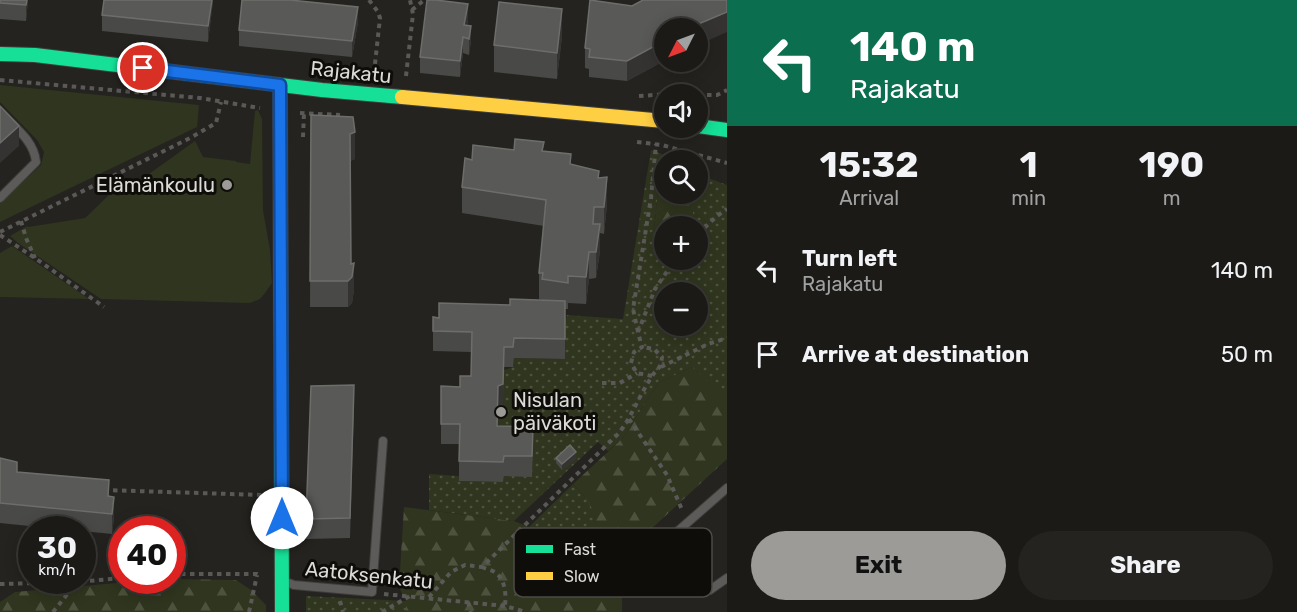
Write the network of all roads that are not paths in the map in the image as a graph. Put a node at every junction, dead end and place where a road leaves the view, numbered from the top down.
1 (0, 46) edge
2 (0, 54) edge
3 (35, 55) junction
4 (280, 85) junction
5 (0, 112) edge
6 (654, 120) edge
7 (708, 127) edge
8 (727, 130) edge
9 (0, 198) edge
10 (383, 441) dead end
11 (727, 488) edge
12 (681, 528) edge
13 (727, 578) edge
14 (282, 581) junction
15 (712, 589) edge
16 (282, 612) edge

1 - 3 main road, Rajakatu
2 - 3 main road, Rajakatu
3 - 4 main road, Rajakatu
4 - 6 main road, Rajakatu
4 - 14 main road
5 - 9 lane
7 - 8 main road
10 - 14 lane, Aatoksenkatu
11 - 12 lane
13 - 15 lane
14 - 16 main road

